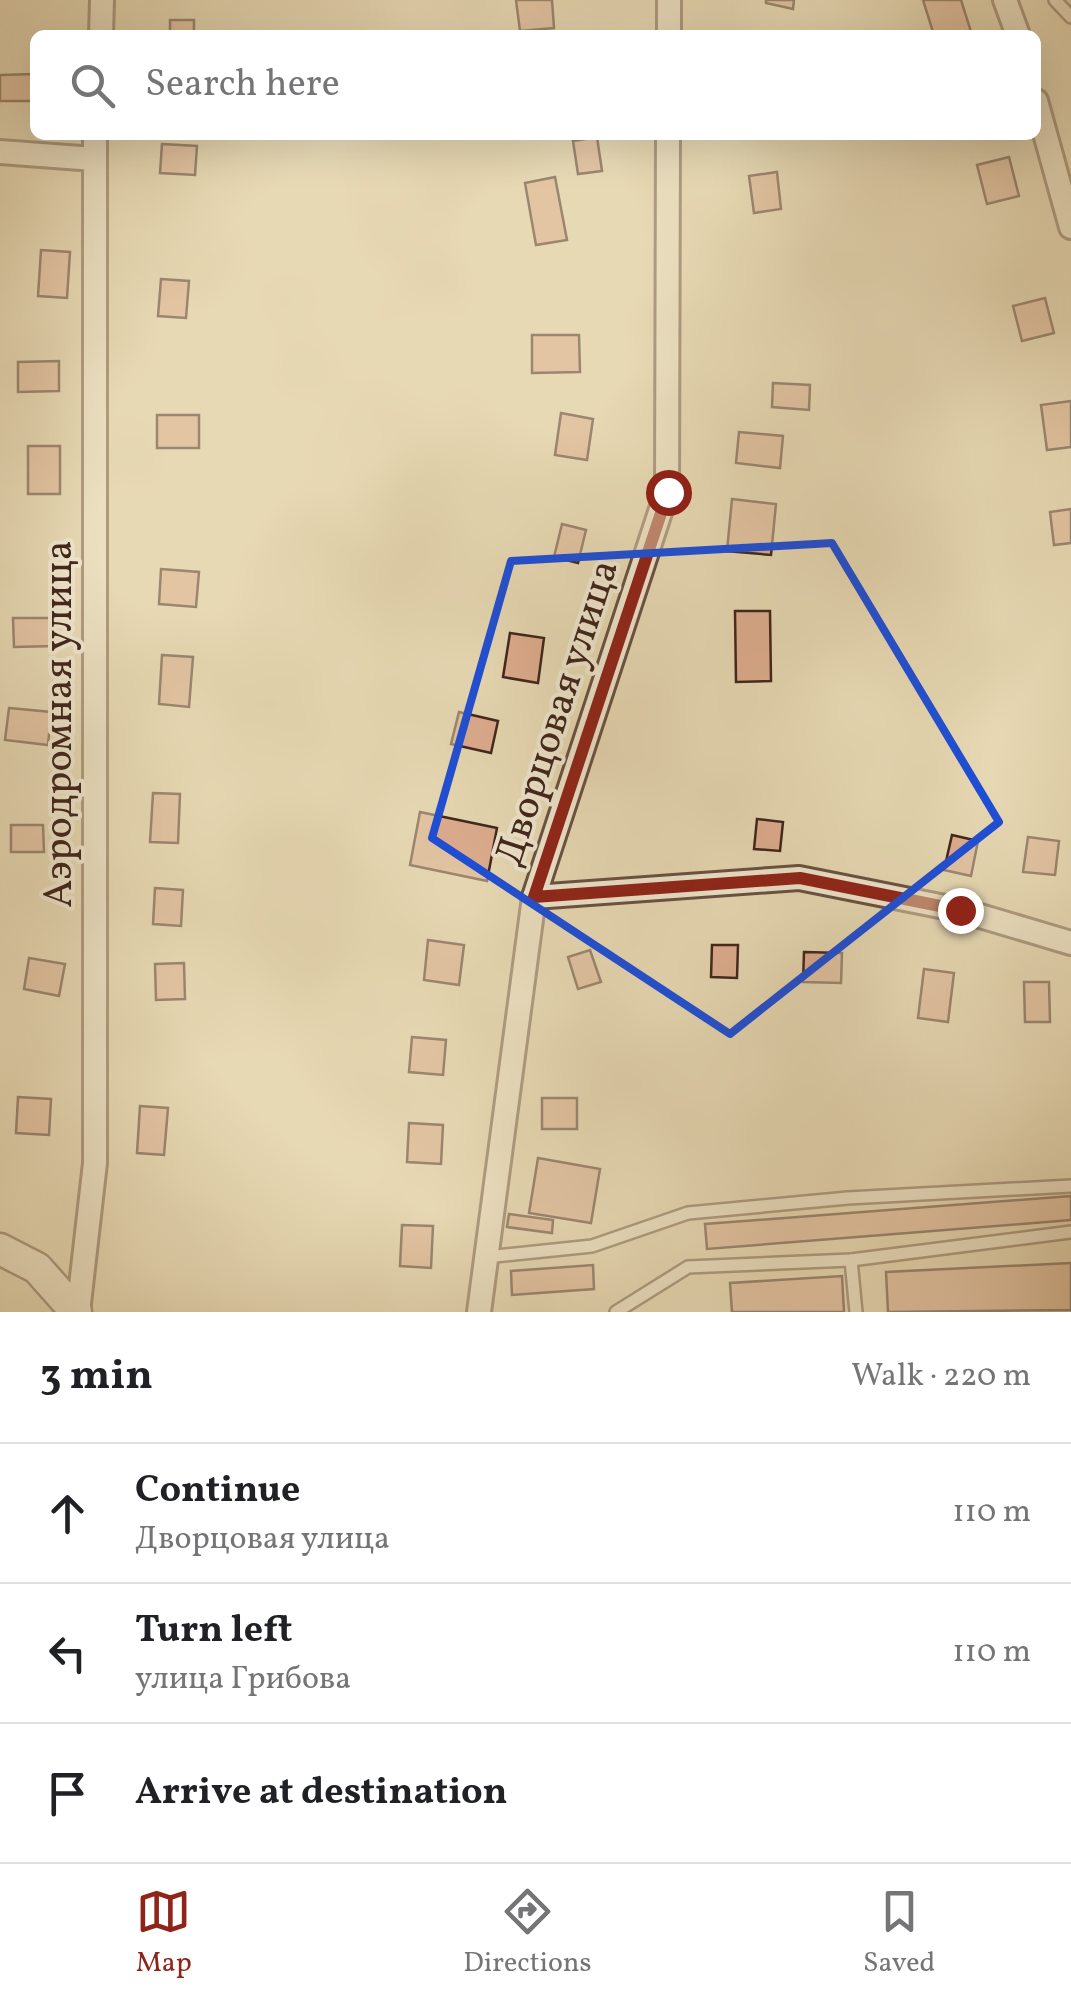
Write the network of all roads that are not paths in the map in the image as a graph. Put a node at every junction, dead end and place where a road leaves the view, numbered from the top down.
1 (102, 0) edge
2 (669, 0) edge
3 (1005, 0) edge
4 (1055, 0) edge
5 (1071, 17) edge
6 (100, 30) edge
7 (669, 30) edge
8 (1016, 30) edge
9 (1041, 119) edge
10 (95, 140) edge
11 (668, 140) edge
12 (0, 152) edge
13 (94, 159) junction
14 (1071, 227) edge
15 (534, 897) junction
16 (1071, 943) edge
17 (1071, 1186) edge
18 (1071, 1232) edge
19 (0, 1248) edge
20 (486, 1257) junction
21 (851, 1260) junction
22 (77, 1312) edge
23 (479, 1312) edge
24 (616, 1312) edge
25 (856, 1312) edge

1 - 6 street
2 - 7 street
3 - 8 street
4 - 5 lane
9 - 14 street
10 - 13 street, Аэродромная улица
11 - 15 street, Дворцовая улица
12 - 13 street
13 - 22 street, Аэродромная улица
15 - 16 street
15 - 20 street, Дворцовая улица
17 - 20 lane
18 - 21 lane
19 - 22 street
20 - 23 street, Дворцовая улица
21 - 24 lane
21 - 25 lane

